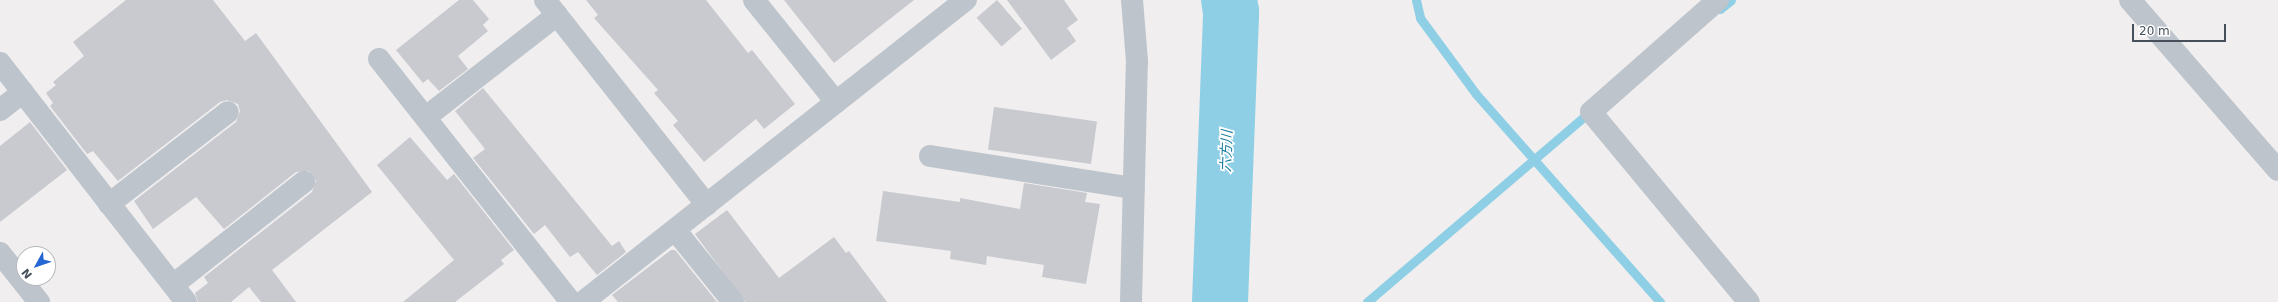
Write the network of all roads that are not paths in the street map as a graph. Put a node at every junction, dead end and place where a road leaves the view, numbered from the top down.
1 (754, 0) edge
2 (964, 0) edge
3 (1132, 0) edge
4 (1718, 0) edge
5 (2130, 0) edge
6 (551, 7) edge
7 (379, 59) dead end
8 (0, 63) edge
9 (23, 92) junction
10 (836, 102) junction
11 (0, 110) edge
12 (228, 112) dead end
13 (426, 117) junction
14 (930, 156) dead end
15 (2278, 170) edge
16 (304, 182) dead end
17 (1133, 188) junction
18 (109, 204) junction
19 (707, 205) junction
20 (676, 231) junction
21 (0, 253) edge
22 (179, 294) edge
23 (39, 302) edge
24 (571, 302) edge
25 (583, 302) edge
26 (733, 302) edge
27 (1131, 302) edge
28 (1749, 302) edge

1 - 10 street
2 - 10 street
3 - 17 street
4 - 28 street
5 - 15 street
6 - 13 street
6 - 19 street
7 - 13 street
8 - 9 street
9 - 11 street
9 - 18 street
10 - 19 street
12 - 18 street
13 - 24 street
14 - 17 street
16 - 22 street
17 - 27 street
18 - 22 street
19 - 20 street
20 - 25 street
20 - 26 street
21 - 23 street

